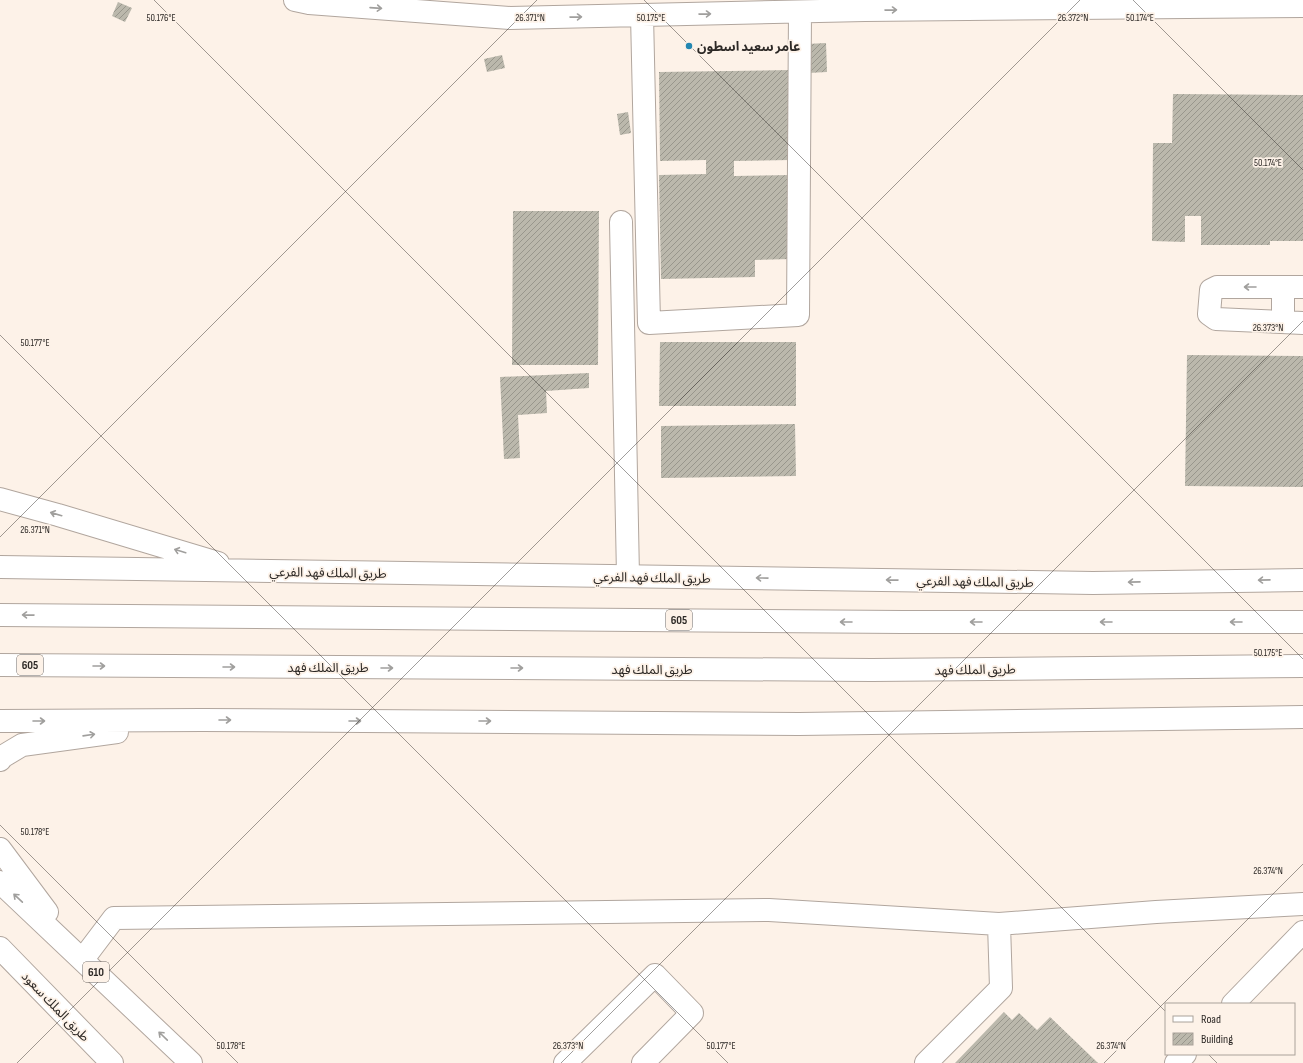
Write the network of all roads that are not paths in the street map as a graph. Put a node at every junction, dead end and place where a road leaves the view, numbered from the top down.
1 (295, 0) edge
2 (865, 5) edge
3 (1303, 6) edge
4 (812, 8) edge
5 (642, 15) junction
6 (621, 222) dead end
7 (1293, 287) edge
8 (1293, 323) edge
9 (0, 499) edge
10 (0, 567) edge
11 (244, 571) junction
12 (628, 576) junction
13 (1303, 580) edge
14 (0, 615) edge
15 (1303, 622) edge
16 (0, 665) edge
17 (1303, 666) edge
18 (1303, 717) edge
19 (202, 720) junction
20 (0, 721) edge
21 (0, 760) edge
22 (0, 849) edge
23 (0, 882) edge
24 (1303, 904) edge
25 (999, 924) junction
26 (1303, 932) edge
27 (0, 948) edge
28 (83, 959) junction
29 (1234, 1003) edge
30 (1184, 1055) edge
31 (112, 1063) edge
32 (191, 1063) edge
33 (565, 1063) edge
34 (643, 1063) edge
35 (926, 1063) edge
36 (1176, 1063) edge

1 -> 5 main road
2 -> 3 main road
2 - 4 main road
5 -> 4 main road
4 - 5 main road
6 - 12 main road
7 - 8 main road
7 -> 8 main road
11 -> 9 main road
10 - 11 main road, طريق الملك فهد الفرعي
11 - 12 main road, طريق الملك فهد الفرعي
13 -> 12 main road, طريق الملك فهد الفرعي
15 -> 14 main road, 605
16 -> 17 main road, طريق الملك فهد / 605
19 -> 18 main road
20 -> 19 main road
21 -> 19 main road
22 - 28 main road
28 -> 23 main road, 610
24 - 25 main road
25 - 28 main road
25 - 35 main road
26 - 29 main road
27 - 31 main road, طريق الملك سعود
32 -> 28 main road, 610
30 - 36 main road
33 - 34 main road

